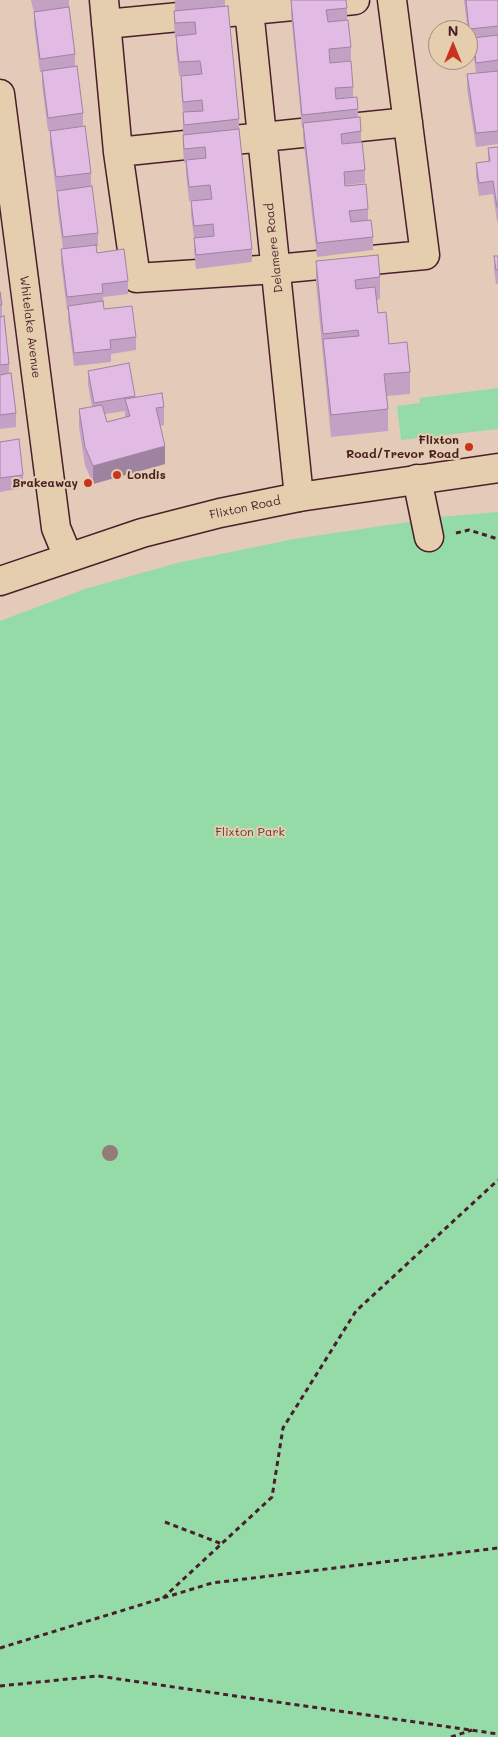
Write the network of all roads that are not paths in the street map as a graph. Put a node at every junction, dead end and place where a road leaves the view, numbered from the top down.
1 (355, 0) edge
2 (392, 0) edge
3 (248, 5) edge
4 (105, 12) edge
5 (0, 94) edge
6 (408, 122) junction
7 (262, 139) junction
8 (118, 152) junction
9 (276, 268) junction
10 (498, 468) edge
11 (417, 479) junction
12 (298, 497) junction
13 (440, 535) road end
14 (68, 557) junction
15 (0, 581) edge

1 - 3 street
2 - 6 street
3 - 4 street
3 - 7 street, Delamere Road
4 - 8 street
5 - 14 street, Whitelake Avenue
6 - 7 street
6 - 9 street
7 - 8 street
7 - 9 street, Delamere Road
8 - 9 street
9 - 12 street, Delamere Road
10 - 11 street, Flixton Road
11 - 12 street, Flixton Road
11 - 13 street
12 - 14 street, Flixton Road
14 - 15 street, Flixton Road

